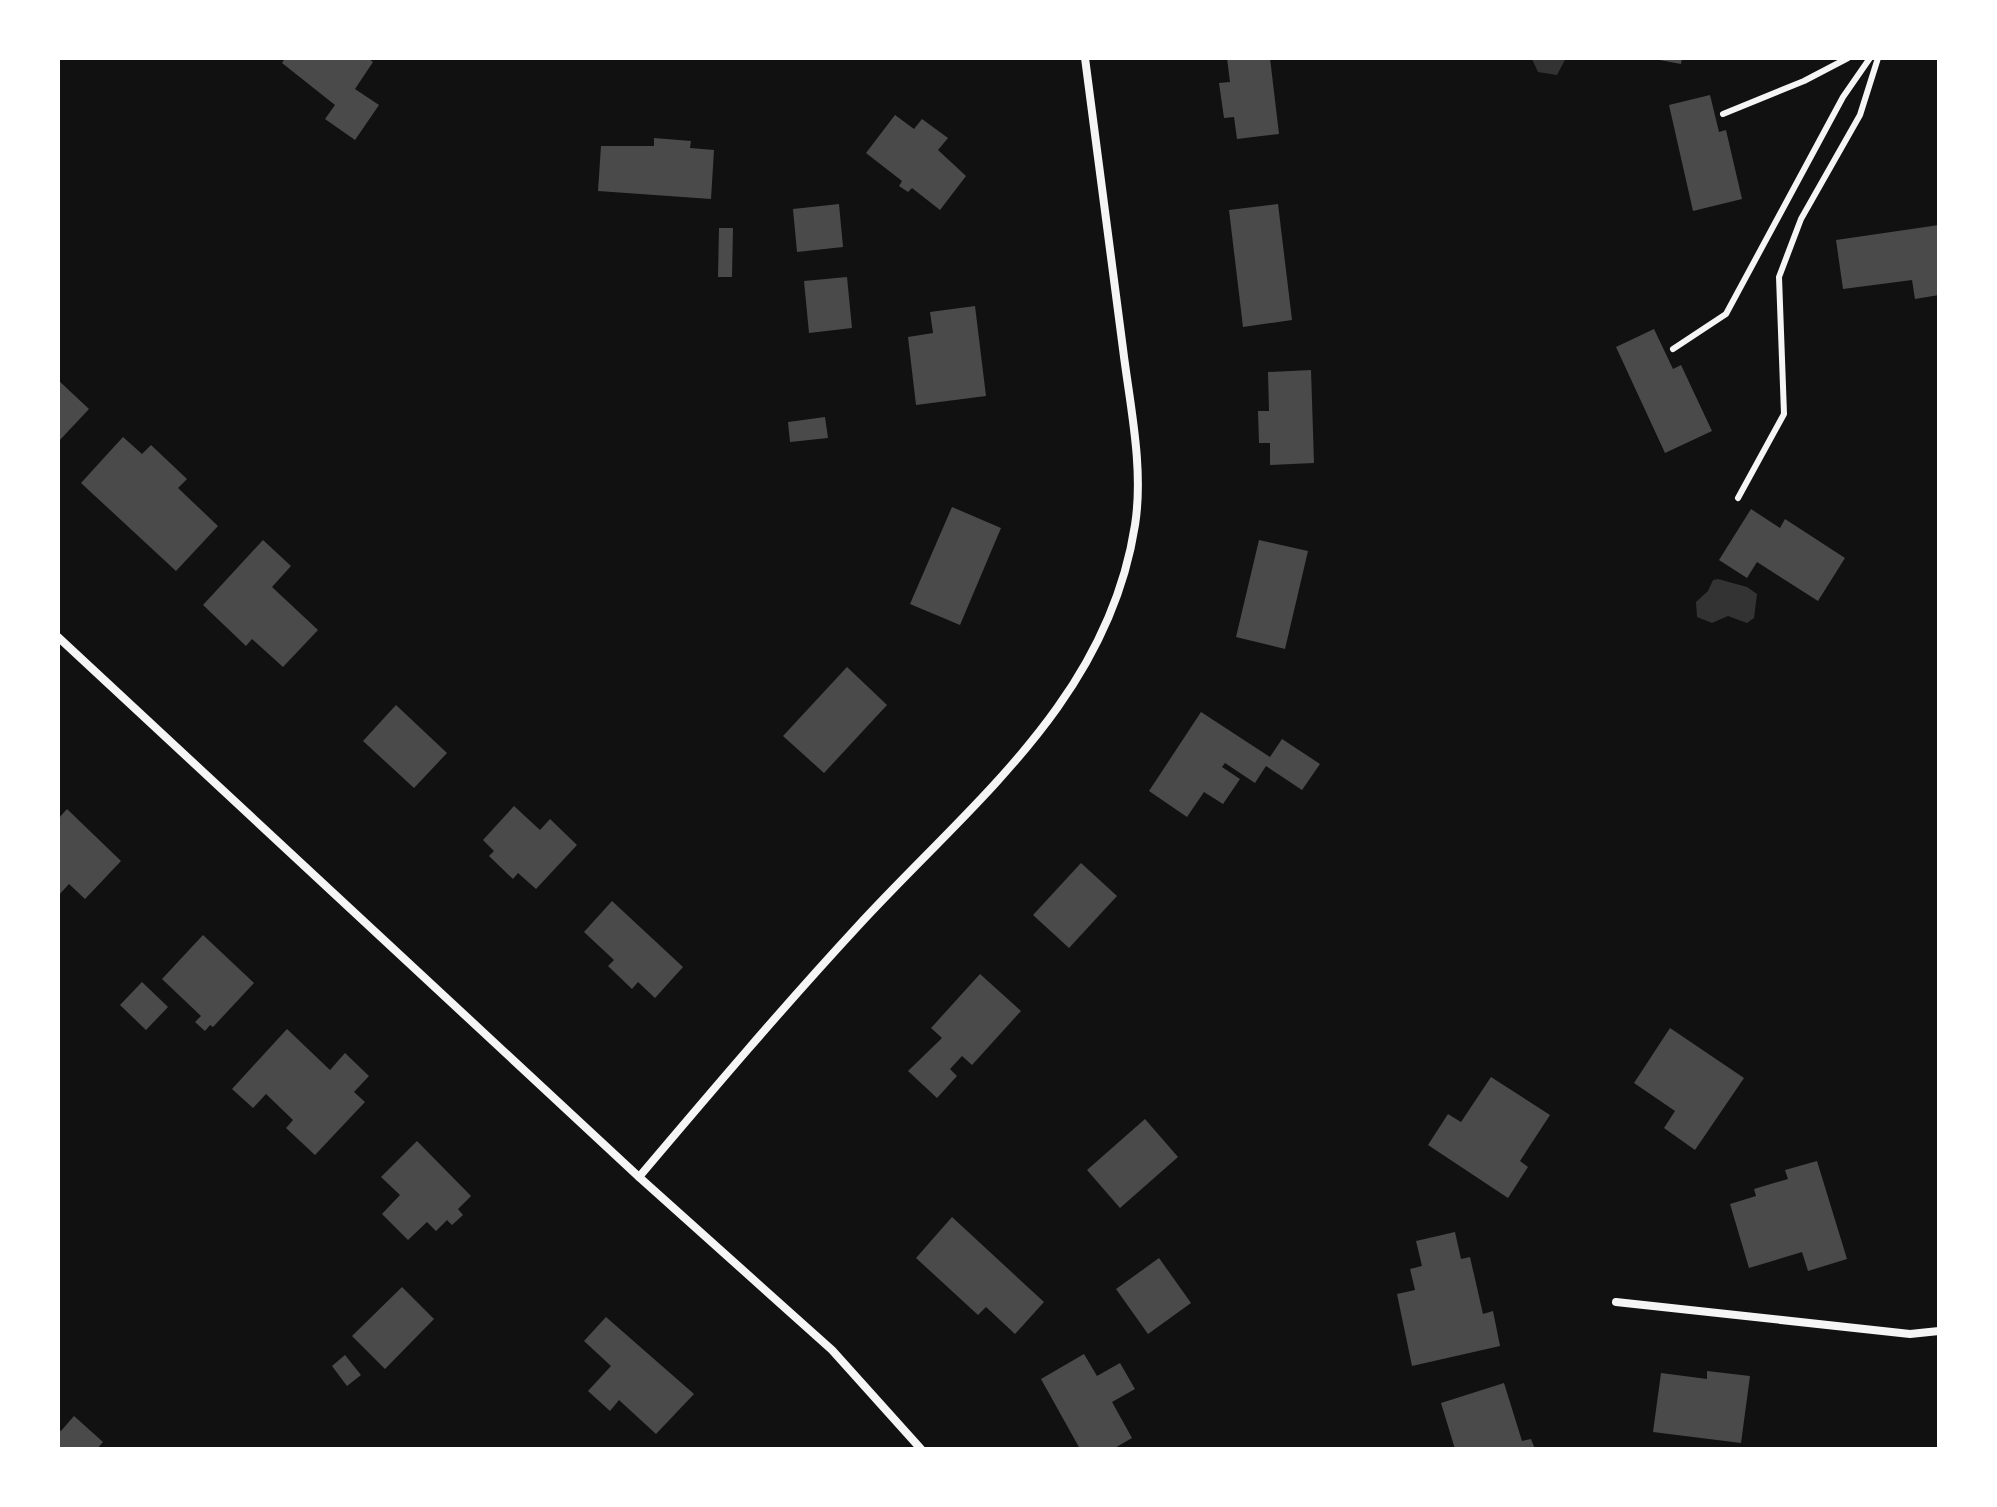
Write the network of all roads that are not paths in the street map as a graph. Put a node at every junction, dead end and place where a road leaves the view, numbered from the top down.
1 (1085, 58) edge
2 (1848, 58) edge
3 (1870, 58) edge
4 (1878, 58) edge
5 (1723, 114) dead end
6 (1673, 349) dead end
7 (1738, 498) dead end
8 (58, 637) edge
9 (639, 1177) junction
10 (1616, 1302) dead end
11 (1939, 1331) edge
12 (921, 1449) edge

1 - 9 street
2 - 5 lane
3 - 6 lane
4 - 7 lane
8 - 9 street
9 - 12 street
10 - 11 street

